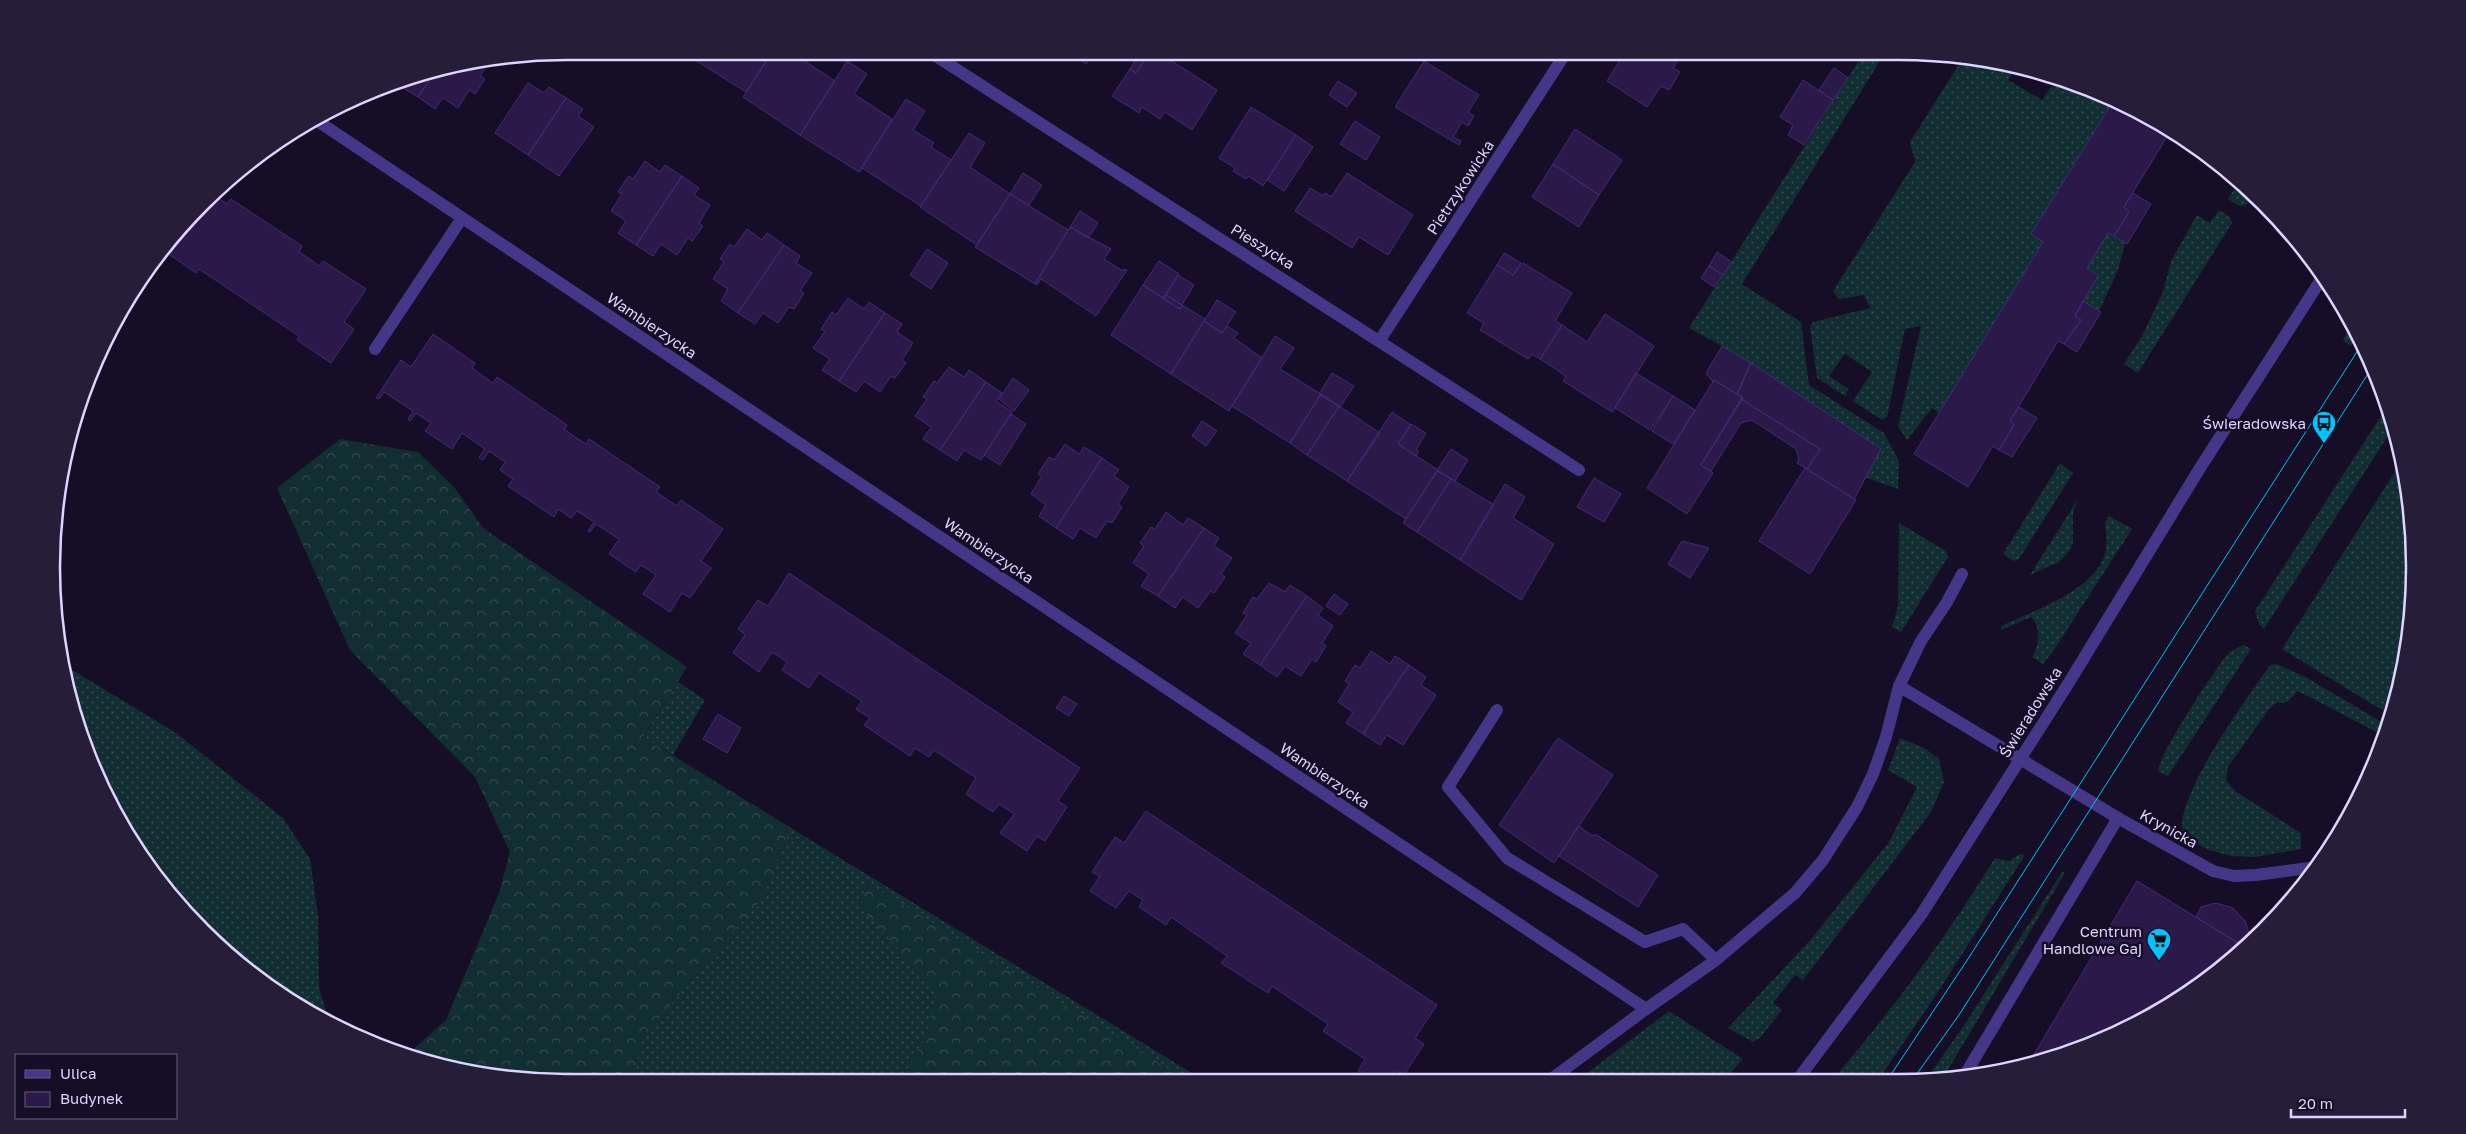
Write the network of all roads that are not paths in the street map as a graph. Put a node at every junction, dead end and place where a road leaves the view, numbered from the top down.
1 (942, 60) edge
2 (1561, 60) edge
3 (322, 123) edge
4 (462, 218) junction
5 (2319, 283) edge
6 (1380, 340) junction
7 (375, 349) dead end
8 (1580, 470) dead end
9 (1962, 574) dead end
10 (1899, 686) junction
11 (1497, 710) dead end
12 (2019, 760) junction
13 (2118, 818) junction
14 (2307, 868) edge
15 (1716, 960) junction
16 (1646, 1009) junction
17 (1968, 1069) edge
18 (1558, 1074) edge
19 (1802, 1074) edge

1 - 6 street, Pieszycka
2 - 6 street, Pietrzykowicka
3 - 4 street, Wambierzycka
4 - 7 street
4 - 16 street, Wambierzycka
5 - 12 street, Świeradowska
6 - 8 street, Pieszycka
9 - 10 street
10 - 12 street, Krynicka
10 - 15 street
11 - 15 street
12 - 13 street, Krynicka
12 - 19 street, Świeradowska
13 - 14 street, Krynicka
13 - 17 street
15 - 16 street
16 - 18 street

